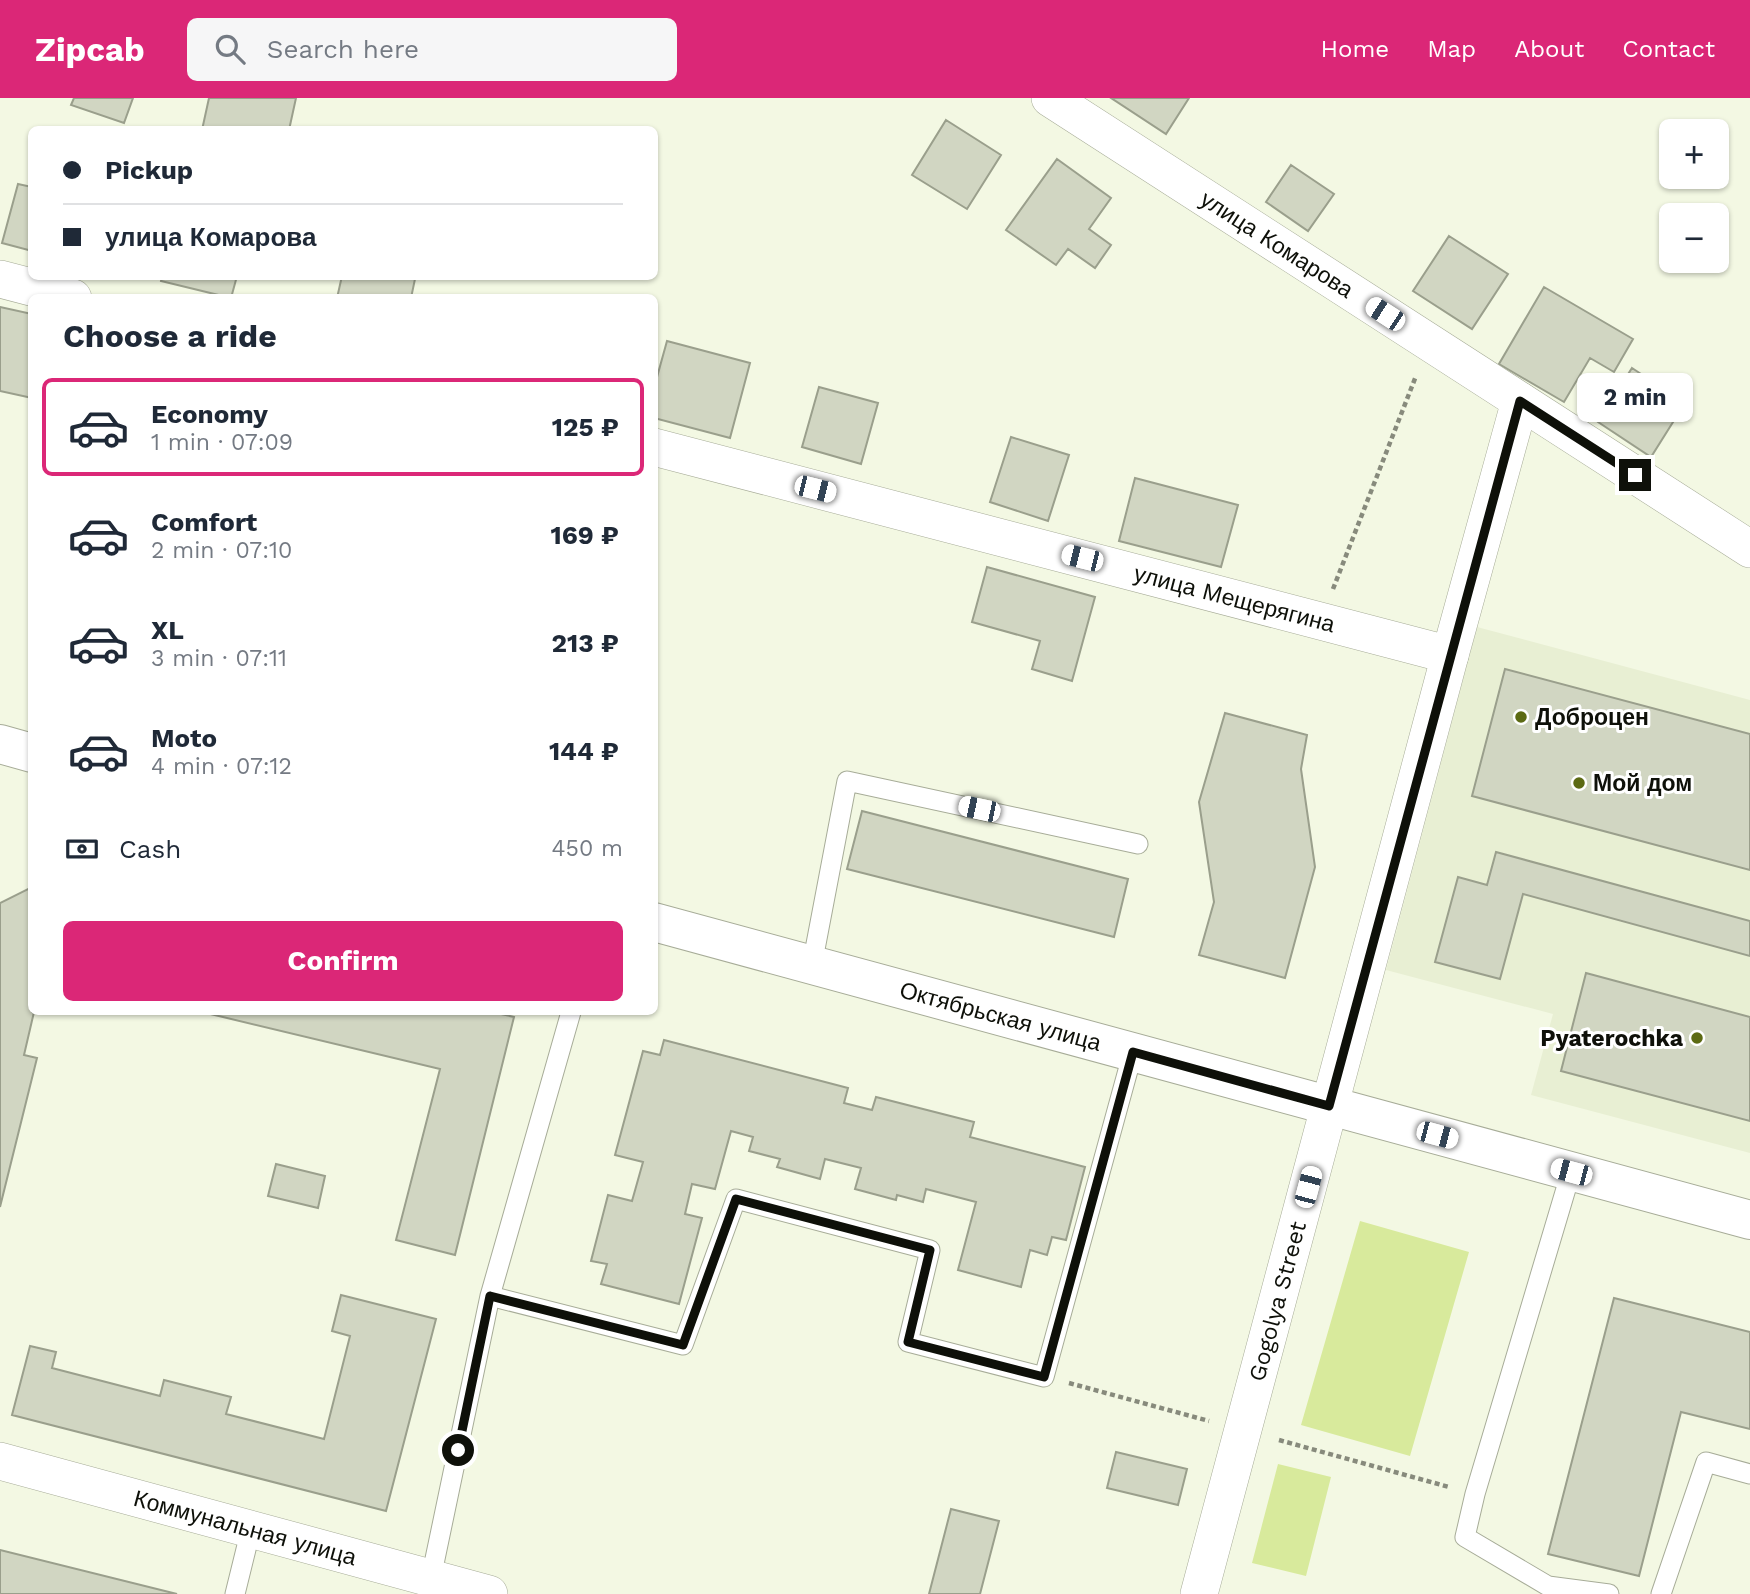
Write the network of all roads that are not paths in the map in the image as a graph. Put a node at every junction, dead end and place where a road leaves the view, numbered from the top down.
1 (1050, 98) edge
2 (0, 279) edge
3 (58, 294) edge
4 (1520, 401) junction
5 (658, 448) edge
6 (1750, 549) edge
7 (1450, 654) junction
8 (0, 744) edge
9 (28, 752) edge
10 (1138, 844) dead end
11 (658, 923) edge
12 (812, 965) junction
13 (570, 1015) edge
14 (1133, 1052) junction
15 (1329, 1106) junction
16 (1571, 1172) junction
17 (1750, 1220) edge
18 (490, 1296) junction
19 (0, 1461) edge
20 (1750, 1474) edge
21 (251, 1529) junction
22 (431, 1578) junction
23 (235, 1594) edge
24 (489, 1594) edge
25 (1199, 1594) edge
26 (1609, 1594) edge
27 (1661, 1594) edge

1 - 4 street, улица Комарова
2 - 3 street
4 - 6 street, улица Комарова
4 - 7 street, Gogolya Street
5 - 7 street, улица Мещерягина
7 - 15 street, Gogolya Street
8 - 9 main road
10 - 12 lane
11 - 12 main road, Октябрьская улица
12 - 14 main road, Октябрьская улица
13 - 18 lane
14 - 15 main road, Октябрьская улица
14 - 18 lane
15 - 16 main road, Октябрьская улица
15 - 25 street, Gogolya Street
16 - 17 main road, Октябрьская улица
16 - 26 lane
18 - 22 lane
19 - 21 street, Коммунальная улица
20 - 27 lane
21 - 22 street, Коммунальная улица
21 - 23 lane
22 - 24 street, Коммунальная улица

